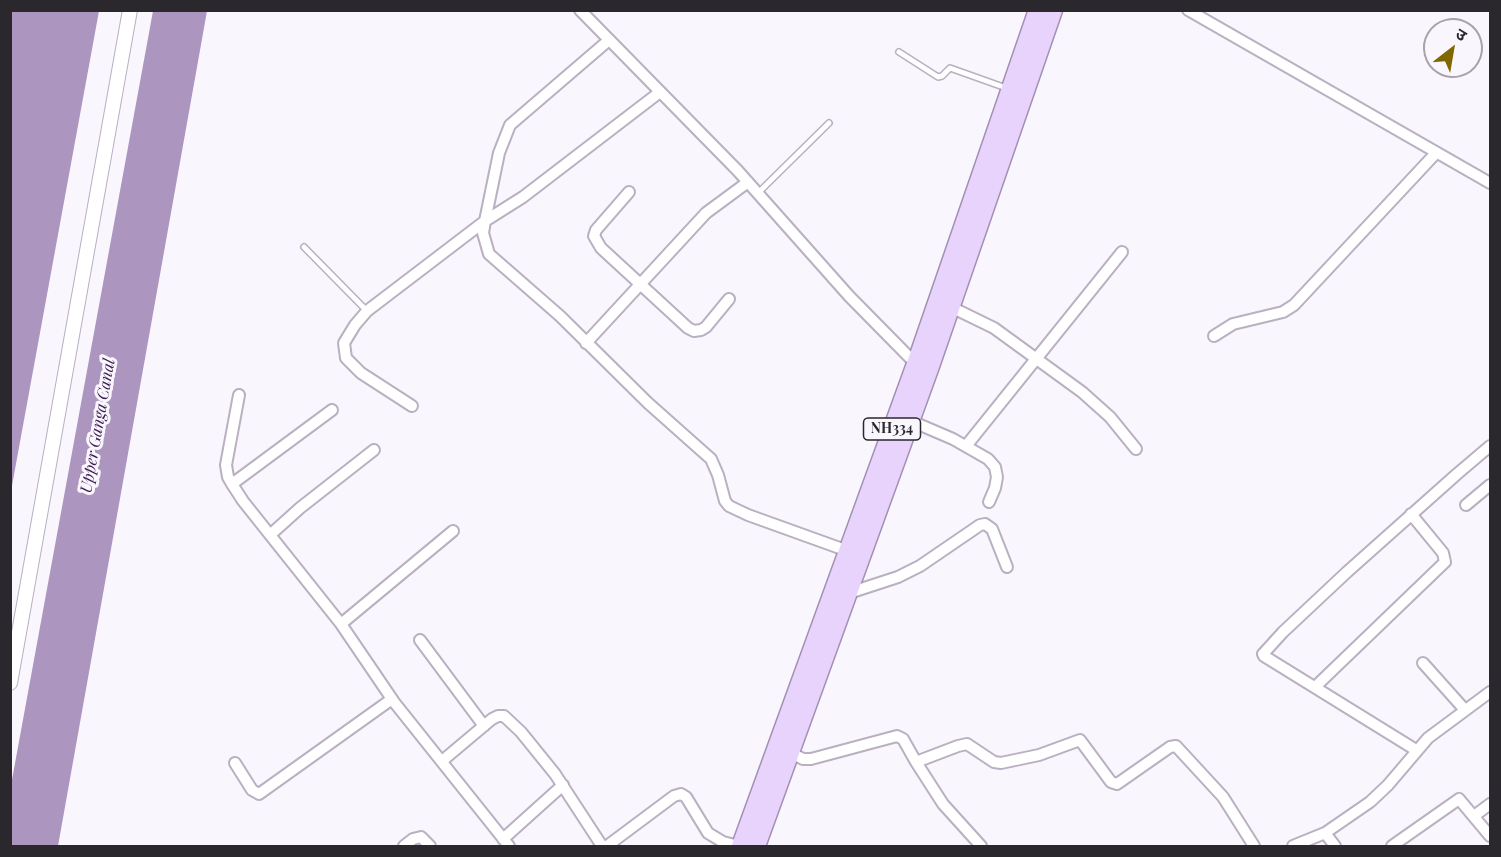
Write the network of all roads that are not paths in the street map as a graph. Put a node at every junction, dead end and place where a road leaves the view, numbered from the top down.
1 (130, 10) edge
2 (580, 10) edge
3 (1038, 10) edge
4 (1053, 10) edge
5 (1188, 10) edge
6 (609, 40) junction
7 (899, 52) dead end
8 (1010, 89) junction
9 (660, 92) junction
10 (829, 123) dead end
11 (1436, 153) junction
12 (748, 182) junction
13 (1491, 183) edge
14 (629, 192) dead end
15 (758, 193) junction
16 (485, 221) junction
17 (304, 247) dead end
18 (1122, 252) dead end
19 (639, 284) junction
20 (729, 300) dead end
21 (951, 307) junction
22 (368, 311) junction
23 (1214, 336) dead end
24 (586, 343) junction
25 (1036, 357) junction
26 (916, 364) junction
27 (239, 394) dead end
28 (412, 406) dead end
29 (332, 410) dead end
30 (911, 421) junction
31 (966, 446) junction
32 (1491, 446) edge
33 (1136, 449) dead end
34 (374, 450) dead end
35 (232, 484) junction
36 (1491, 485) edge
37 (989, 502) dead end
38 (1466, 505) dead end
39 (1411, 514) junction
40 (453, 531) dead end
41 (270, 535) junction
42 (848, 551) junction
43 (1007, 567) dead end
44 (849, 593) junction
45 (341, 624) junction
46 (420, 640) dead end
47 (1423, 663) dead end
48 (10, 683) edge
49 (1315, 687) junction
50 (1491, 692) edge
51 (392, 699) junction
52 (1465, 710) junction
53 (484, 726) junction
54 (1416, 750) junction
55 (790, 753) junction
56 (442, 762) junction
57 (916, 762) junction
58 (235, 763) dead end
59 (562, 785) junction
60 (1491, 804) edge
61 (1474, 816) junction
62 (1325, 833) junction
63 (1491, 836) edge
64 (506, 843) edge
65 (404, 846) edge
66 (430, 846) edge
67 (602, 846) edge
68 (607, 846) edge
69 (740, 846) edge
70 (756, 846) edge
71 (981, 846) edge
72 (1254, 846) edge
73 (1293, 846) edge
74 (1335, 846) edge
75 (1392, 846) edge

1 - 48 street
2 - 6 street
3 - 8 highway, NH334
4 - 21 highway, NH334
5 - 11 street
6 - 9 street
6 - 16 street
7 - 8 lane
8 - 26 highway, NH334
9 - 12 street
9 - 16 street
10 - 15 lane
11 - 13 street
11 - 23 street
12 - 15 street
12 - 19 street
14 - 19 street
15 - 26 street
16 - 22 street
16 - 24 street
17 - 22 lane
18 - 25 street
19 - 20 street
19 - 24 street
21 - 25 street
21 - 30 highway, NH334
22 - 28 street
24 - 42 street
25 - 31 street
25 - 33 street
26 - 42 highway, NH334
27 - 35 street
29 - 35 street
30 - 31 street
30 - 44 highway, NH334
31 - 37 street
32 - 39 street
34 - 41 street
35 - 41 street
36 - 38 street
39 - 49 street
39 - 49 street
40 - 45 street
41 - 45 street
42 - 69 highway, NH334
43 - 44 street
44 - 55 highway, NH334
45 - 51 street
46 - 53 street
47 - 52 street
49 - 54 street
50 - 52 street
51 - 56 street
51 - 58 street
52 - 54 street
53 - 56 street
53 - 59 street
54 - 62 street
55 - 57 street
55 - 70 highway, NH334
56 - 64 street
57 - 71 street
57 - 72 street
59 - 64 street
59 - 67 street
60 - 61 street
61 - 63 street
61 - 75 street
62 - 73 street
62 - 74 street
65 - 66 street
68 - 69 street

